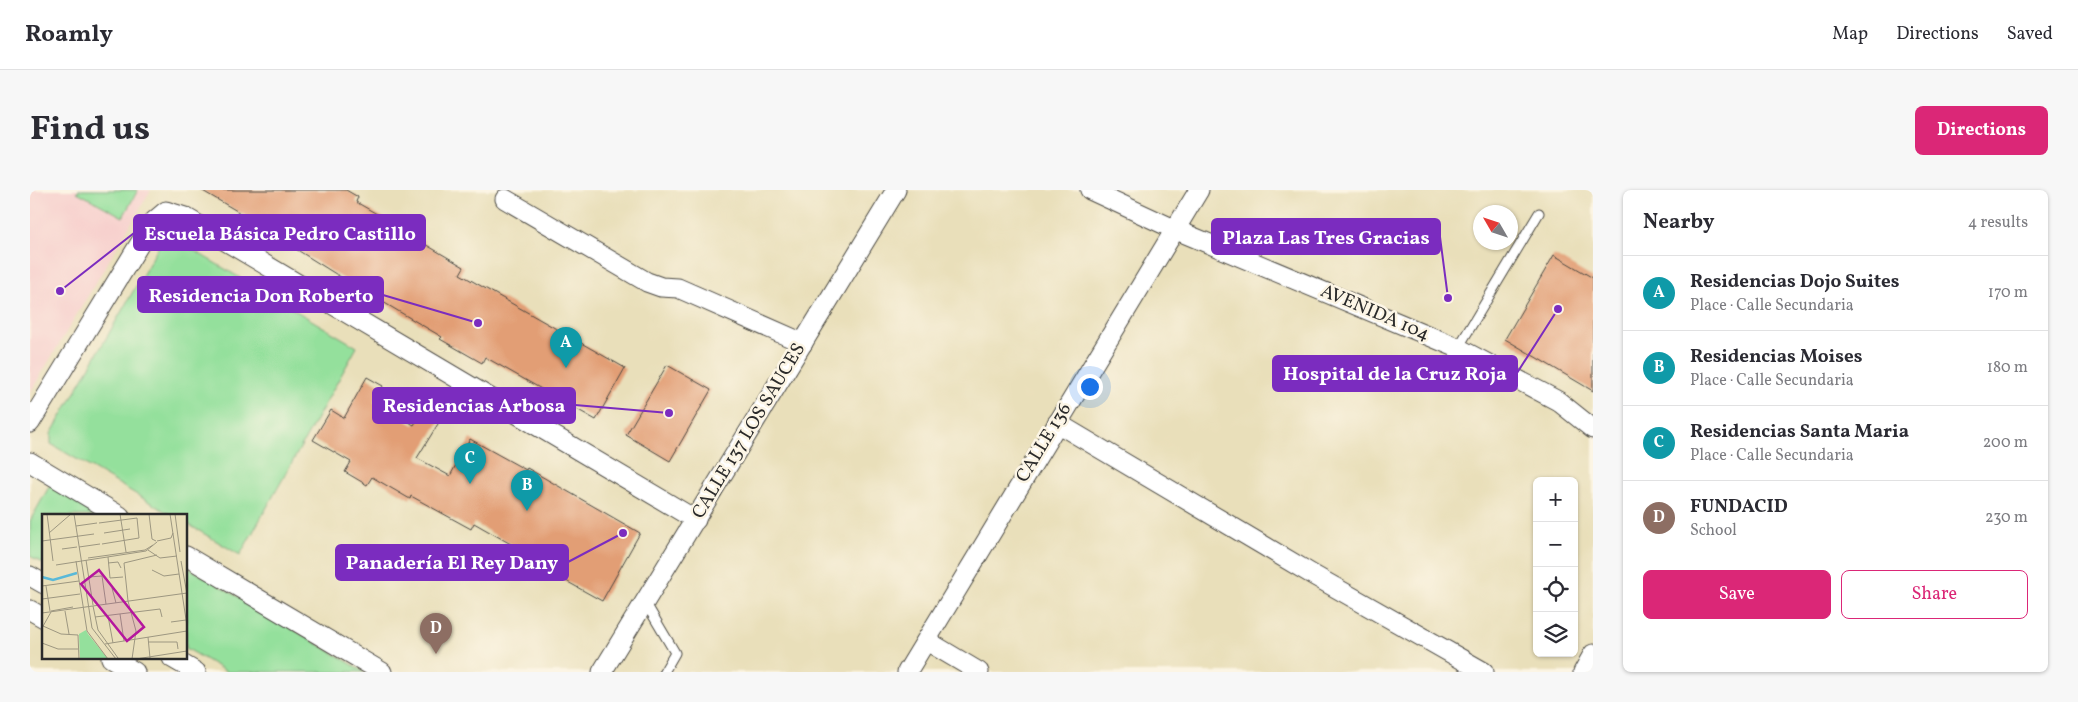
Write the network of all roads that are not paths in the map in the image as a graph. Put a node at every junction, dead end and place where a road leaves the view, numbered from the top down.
1 (896, 190) edge
2 (1090, 190) edge
3 (1199, 190) edge
4 (505, 199) dead end
5 (1540, 213) dead end
6 (1174, 229) junction
7 (803, 343) junction
8 (1458, 348) junction
9 (30, 423) edge
10 (1057, 423) junction
11 (1593, 429) edge
12 (30, 462) edge
13 (117, 514) edge
14 (696, 520) junction
15 (188, 557) edge
16 (30, 576) edge
17 (42, 583) edge
18 (645, 602) junction
19 (30, 610) edge
20 (42, 617) edge
21 (926, 642) junction
22 (1593, 654) edge
23 (115, 660) edge
24 (175, 660) edge
25 (135, 672) edge
26 (196, 672) edge
27 (382, 672) edge
28 (602, 672) edge
29 (664, 672) edge
30 (907, 672) edge
31 (979, 672) edge
32 (1484, 672) edge
33 (1583, 672) edge

1 - 7 street, CALLE 137 LOS SAUCES
2 - 6 street, AVENIDA 104
3 - 6 street, CALLE 136
4 - 7 street
5 - 8 lane
6 - 8 street, AVENIDA 104
6 - 10 street, CALLE 136
7 - 14 street, CALLE 137 LOS SAUCES
8 - 11 street, AVENIDA 104
9 - 14 street
10 - 21 street, CALLE 136
10 - 32 street
12 - 13 street
14 - 18 street, CALLE 137 LOS SAUCES
15 - 27 street
16 - 17 street
18 - 28 street, CALLE 137 LOS SAUCES
18 - 29 lane
19 - 20 street
21 - 30 street, CALLE 136
21 - 31 street
22 - 33 street
23 - 25 street
24 - 26 street

